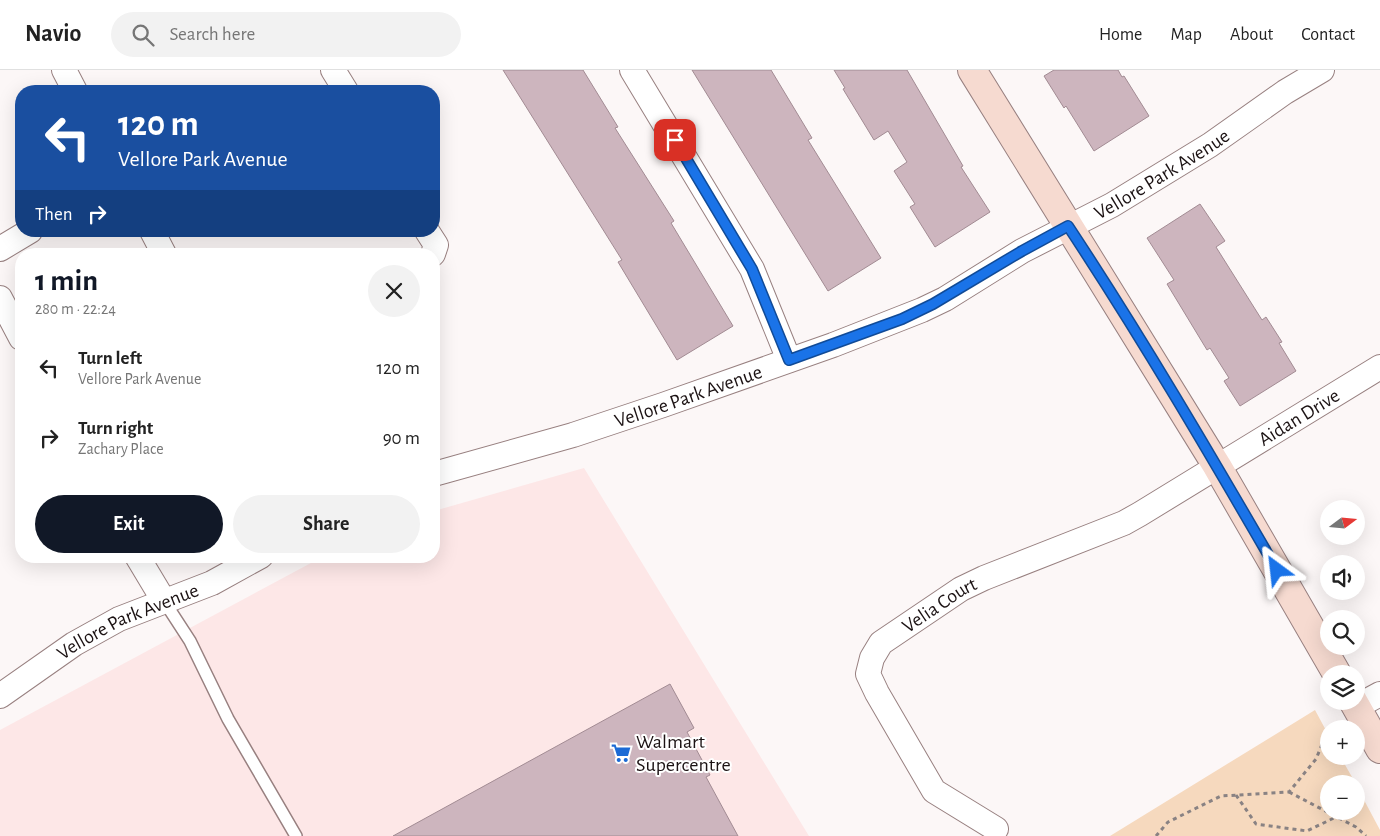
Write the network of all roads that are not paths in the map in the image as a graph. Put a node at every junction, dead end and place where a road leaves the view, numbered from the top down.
1 (64, 70) edge
2 (334, 70) edge
3 (632, 70) edge
4 (972, 70) edge
5 (1312, 73) edge
6 (72, 85) edge
7 (343, 85) edge
8 (1068, 226) junction
9 (20, 237) edge
10 (0, 249) edge
11 (0, 298) edge
12 (15, 327) edge
13 (789, 360) junction
14 (1380, 367) edge
15 (1217, 466) junction
16 (440, 472) edge
17 (141, 563) edge
18 (248, 563) edge
19 (164, 601) junction
20 (1332, 665) edge
21 (1380, 694) edge
22 (0, 696) edge
23 (1365, 700) edge
24 (1357, 710) edge
25 (1380, 749) edge
26 (996, 829) dead end
27 (296, 836) edge

1 - 6 street
2 - 7 street
3 - 13 street
4 - 8 street
5 - 8 street, Vellore Park Avenue
8 - 13 street, Vellore Park Avenue
8 - 15 street
9 - 10 street
11 - 12 street
13 - 16 street, Vellore Park Avenue
14 - 15 street, Aidan Drive
15 - 20 street
15 - 26 street, Velia Court
17 - 19 street
18 - 19 street, Vellore Park Avenue
19 - 22 street, Vellore Park Avenue
19 - 27 lane
21 - 23 street
24 - 25 street

